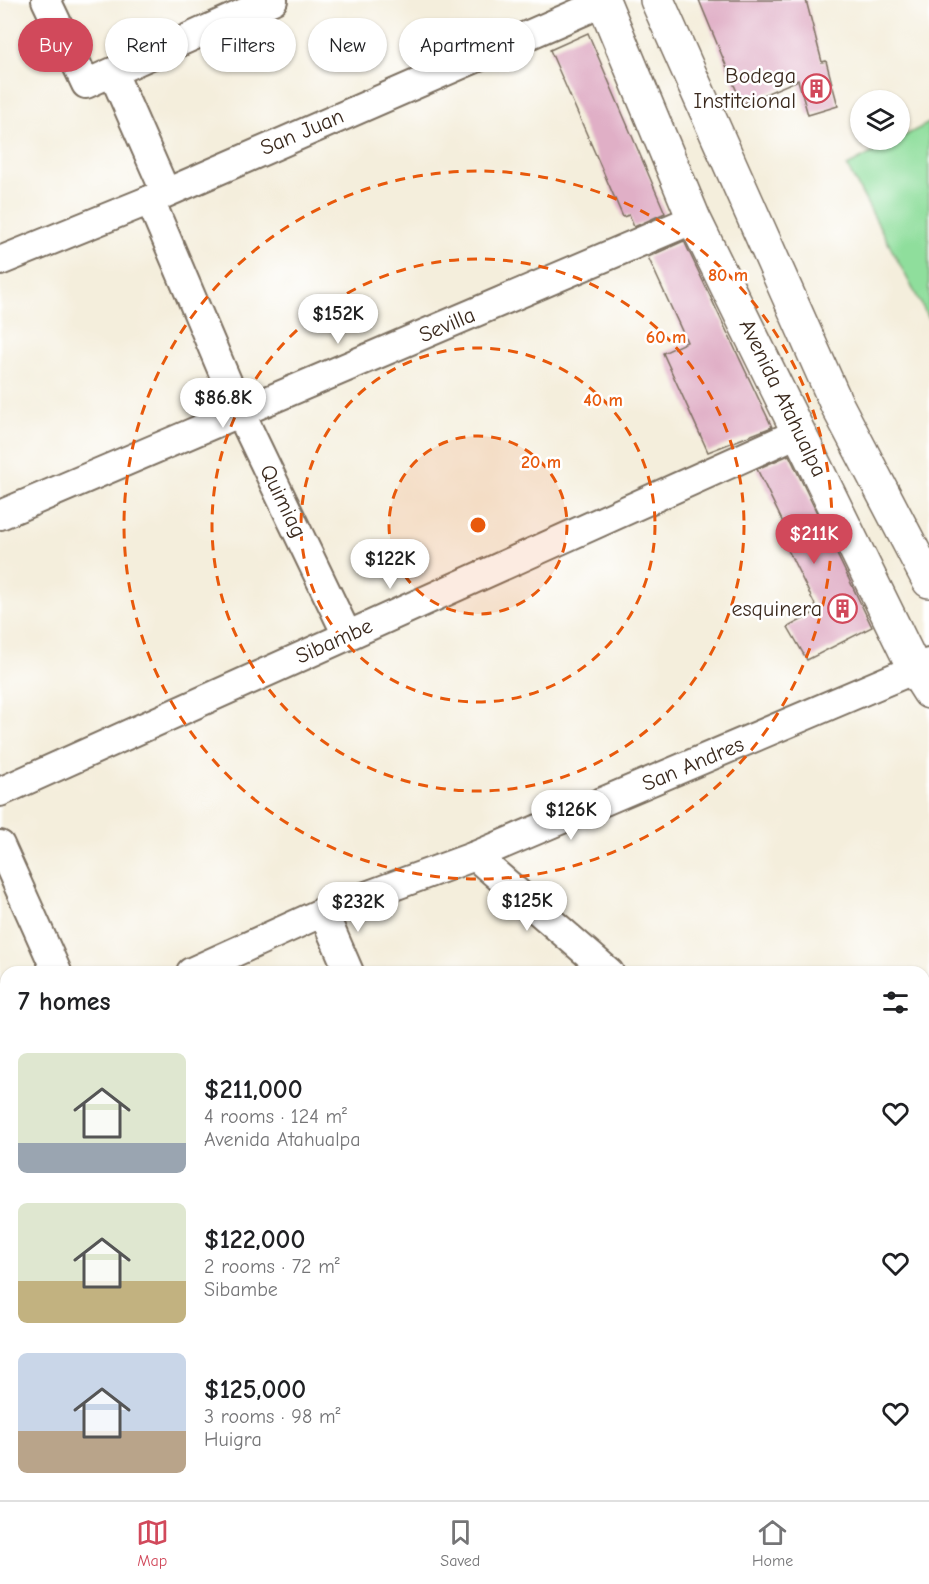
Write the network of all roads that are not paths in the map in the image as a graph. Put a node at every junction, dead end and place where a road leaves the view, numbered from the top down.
1 (46, 0) edge
2 (273, 0) edge
3 (657, 0) edge
4 (603, 1) edge
5 (113, 73) junction
6 (158, 196) junction
7 (694, 219) junction
8 (0, 261) edge
9 (240, 412) junction
10 (800, 432) junction
11 (0, 515) edge
12 (929, 581) edge
13 (347, 635) junction
14 (924, 675) edge
15 (0, 792) edge
16 (0, 845) edge
17 (475, 856) junction
18 (323, 912) junction
19 (54, 966) edge
20 (204, 966) edge
21 (346, 966) edge
22 (602, 966) edge

1 - 5 street
2 - 5 street
3 - 12 main road, Avenida Atahualpa
4 - 6 street, San Juan
4 - 7 main road, Avenida Atahualpa
5 - 6 street, Quimiag
6 - 8 street, San Juan
6 - 9 street, Quimiag
7 - 9 street, Sevilla
7 - 10 main road, Avenida Atahualpa
9 - 11 street, Sevilla
9 - 13 street, Quimiag
10 - 13 street, Sibambe
10 - 14 main road, Avenida Atahualpa
13 - 15 street, Sibambe
14 - 17 street, San Andres
16 - 19 street
17 - 18 street, San Andres
17 - 22 street
18 - 20 street, San Andres
18 - 21 street

